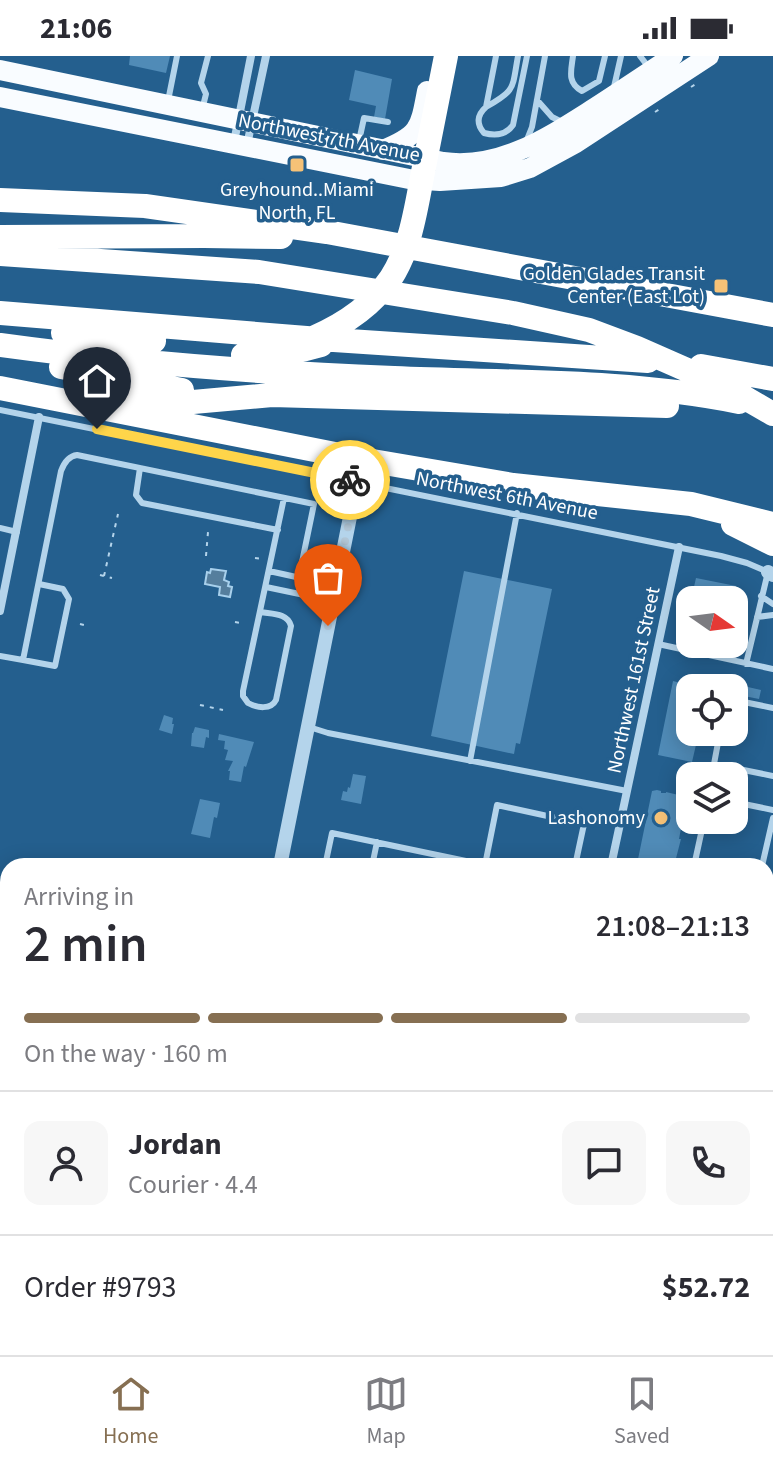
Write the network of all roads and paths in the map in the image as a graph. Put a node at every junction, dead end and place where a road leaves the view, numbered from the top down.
1 (177, 56) edge
2 (208, 56) edge
3 (251, 56) edge
4 (266, 56) edge
5 (496, 56) edge
6 (518, 56) edge
7 (527, 56) edge
8 (545, 56) edge
9 (573, 56) edge
10 (605, 56) edge
11 (621, 56) edge
12 (709, 56) edge
13 (447, 65) edge
14 (661, 67) edge
15 (0, 70) edge
16 (0, 97) edge
17 (611, 97) junction
18 (537, 100) junction
19 (168, 104) junction
20 (486, 107) junction
21 (201, 112) junction
22 (245, 121) junction
23 (388, 122) dead end
24 (567, 125) junction
25 (240, 145) junction
26 (358, 145) junction
27 (523, 149) junction
28 (383, 150) junction
29 (461, 180) junction
30 (0, 200) edge
31 (327, 232) junction
32 (0, 237) edge
33 (0, 254) edge
34 (0, 313) edge
35 (773, 315) edge
36 (0, 323) edge
37 (0, 345) edge
38 (0, 356) edge
39 (236, 357) junction
40 (773, 379) edge
41 (0, 381) edge
42 (0, 388) edge
43 (232, 398) junction
44 (0, 410) edge
45 (773, 410) edge
46 (39, 417) junction
47 (140, 468) junction
48 (357, 482) junction
49 (284, 498) junction
50 (691, 504) junction
51 (517, 513) junction
52 (118, 514) dead end
53 (773, 524) edge
54 (0, 528) edge
55 (278, 530) junction
56 (17, 532) junction
57 (208, 532) dead end
58 (113, 536) junction
59 (120, 537) dead end
60 (773, 544) edge
61 (679, 547) junction
62 (212, 554) dead end
63 (255, 558) dead end
64 (265, 560) dead end
65 (302, 562) dead end
66 (269, 571) junction
67 (771, 574) edge
68 (112, 578) dead end
69 (39, 584) junction
70 (266, 587) junction
71 (335, 593) junction
72 (761, 596) junction
73 (773, 604) edge
74 (0, 611) edge
75 (261, 612) junction
76 (773, 615) edge
77 (757, 617) junction
78 (235, 622) dead end
79 (241, 623) dead end
80 (658, 644) junction
81 (0, 656) edge
82 (23, 660) junction
83 (746, 664) junction
84 (773, 669) edge
85 (748, 703) edge
86 (200, 705) dead end
87 (773, 708) edge
88 (223, 710) dead end
89 (308, 727) junction
90 (717, 746) edge
91 (470, 761) junction
92 (773, 776) edge
93 (627, 791) junction
94 (748, 805) edge
95 (773, 810) edge
96 (773, 818) edge
97 (701, 834) edge
98 (377, 842) junction
99 (282, 858) edge
100 (327, 858) edge
101 (374, 858) edge
102 (452, 858) edge
103 (486, 858) edge
104 (577, 858) edge
105 (613, 858) edge
106 (696, 858) edge
107 (764, 858) edge

1 - 19 lane
2 - 21 lane
3 - 22 street
4 - 22 street
5 - 20 lane
6 - 20 lane
7 - 20 lane
8 - 18 lane
9 - 10 lane
11 - 17 lane
12 - 14 main road
13 - 28 main road
13 - 39 highway
14 - 17 main road, Northwest 7th Avenue
14 - 29 main road, Northwest 7th Avenue
15 - 19 main road, Northwest 7th Avenue
16 - 25 main road, Northwest 7th Avenue
17 - 24 main road, Northwest 7th Avenue
18 - 24 lane
18 - 27 lane
19 - 21 main road, Northwest 7th Avenue
21 - 22 main road, Northwest 7th Avenue
22 - 25 street
22 - 26 main road, Northwest 7th Avenue
23 - 26 lane
24 - 27 main road, Northwest 7th Avenue
25 - 29 main road, Northwest 7th Avenue
26 - 28 main road, Northwest 7th Avenue
27 - 28 main road, Northwest 7th Avenue
27 - 29 main road
30 - 31 highway
31 - 32 highway
31 - 35 highway
33 - 45 highway
34 - 40 highway
36 - 39 highway
37 - 39 highway
38 - 43 highway
39 - 45 highway
41 - 43 highway
42 - 50 highway
43 - 45 highway
44 - 46 lane, Northwest 6th Avenue
46 - 48 lane, Northwest 6th Avenue
46 - 56 street
47 - 49 lane
47 - 55 lane
47 - 69 lane
48 - 51 lane, Northwest 6th Avenue
48 - 71 street
49 - 55 lane
49 - 65 lane
50 - 53 highway
50 - 60 highway
51 - 61 lane, Northwest 6th Avenue
51 - 91 lane
52 - 58 path
54 - 56 lane
55 - 66 lane
56 - 74 street
57 - 62 path
58 - 59 path
58 - 68 path
61 - 67 lane, Northwest 6th Avenue
61 - 80 street, Northwest 161st Street
63 - 64 path
66 - 70 lane
66 - 71 lane
67 - 72 lane
69 - 82 lane
69 - 82 lane
70 - 71 lane
70 - 75 lane
71 - 89 street
72 - 73 lane
72 - 77 lane
75 - 75 lane
76 - 77 lane
77 - 83 lane
78 - 79 path
80 - 83 lane
80 - 93 street, Northwest 161st Street
81 - 82 lane
83 - 84 lane
85 - 87 lane
86 - 88 path
89 - 91 lane
89 - 99 street
90 - 92 lane
91 - 93 lane
93 - 105 street, Northwest 161st Street
94 - 95 lane
96 - 107 lane
97 - 106 lane
98 - 100 lane
98 - 101 lane
98 - 102 lane
103 - 104 lane

